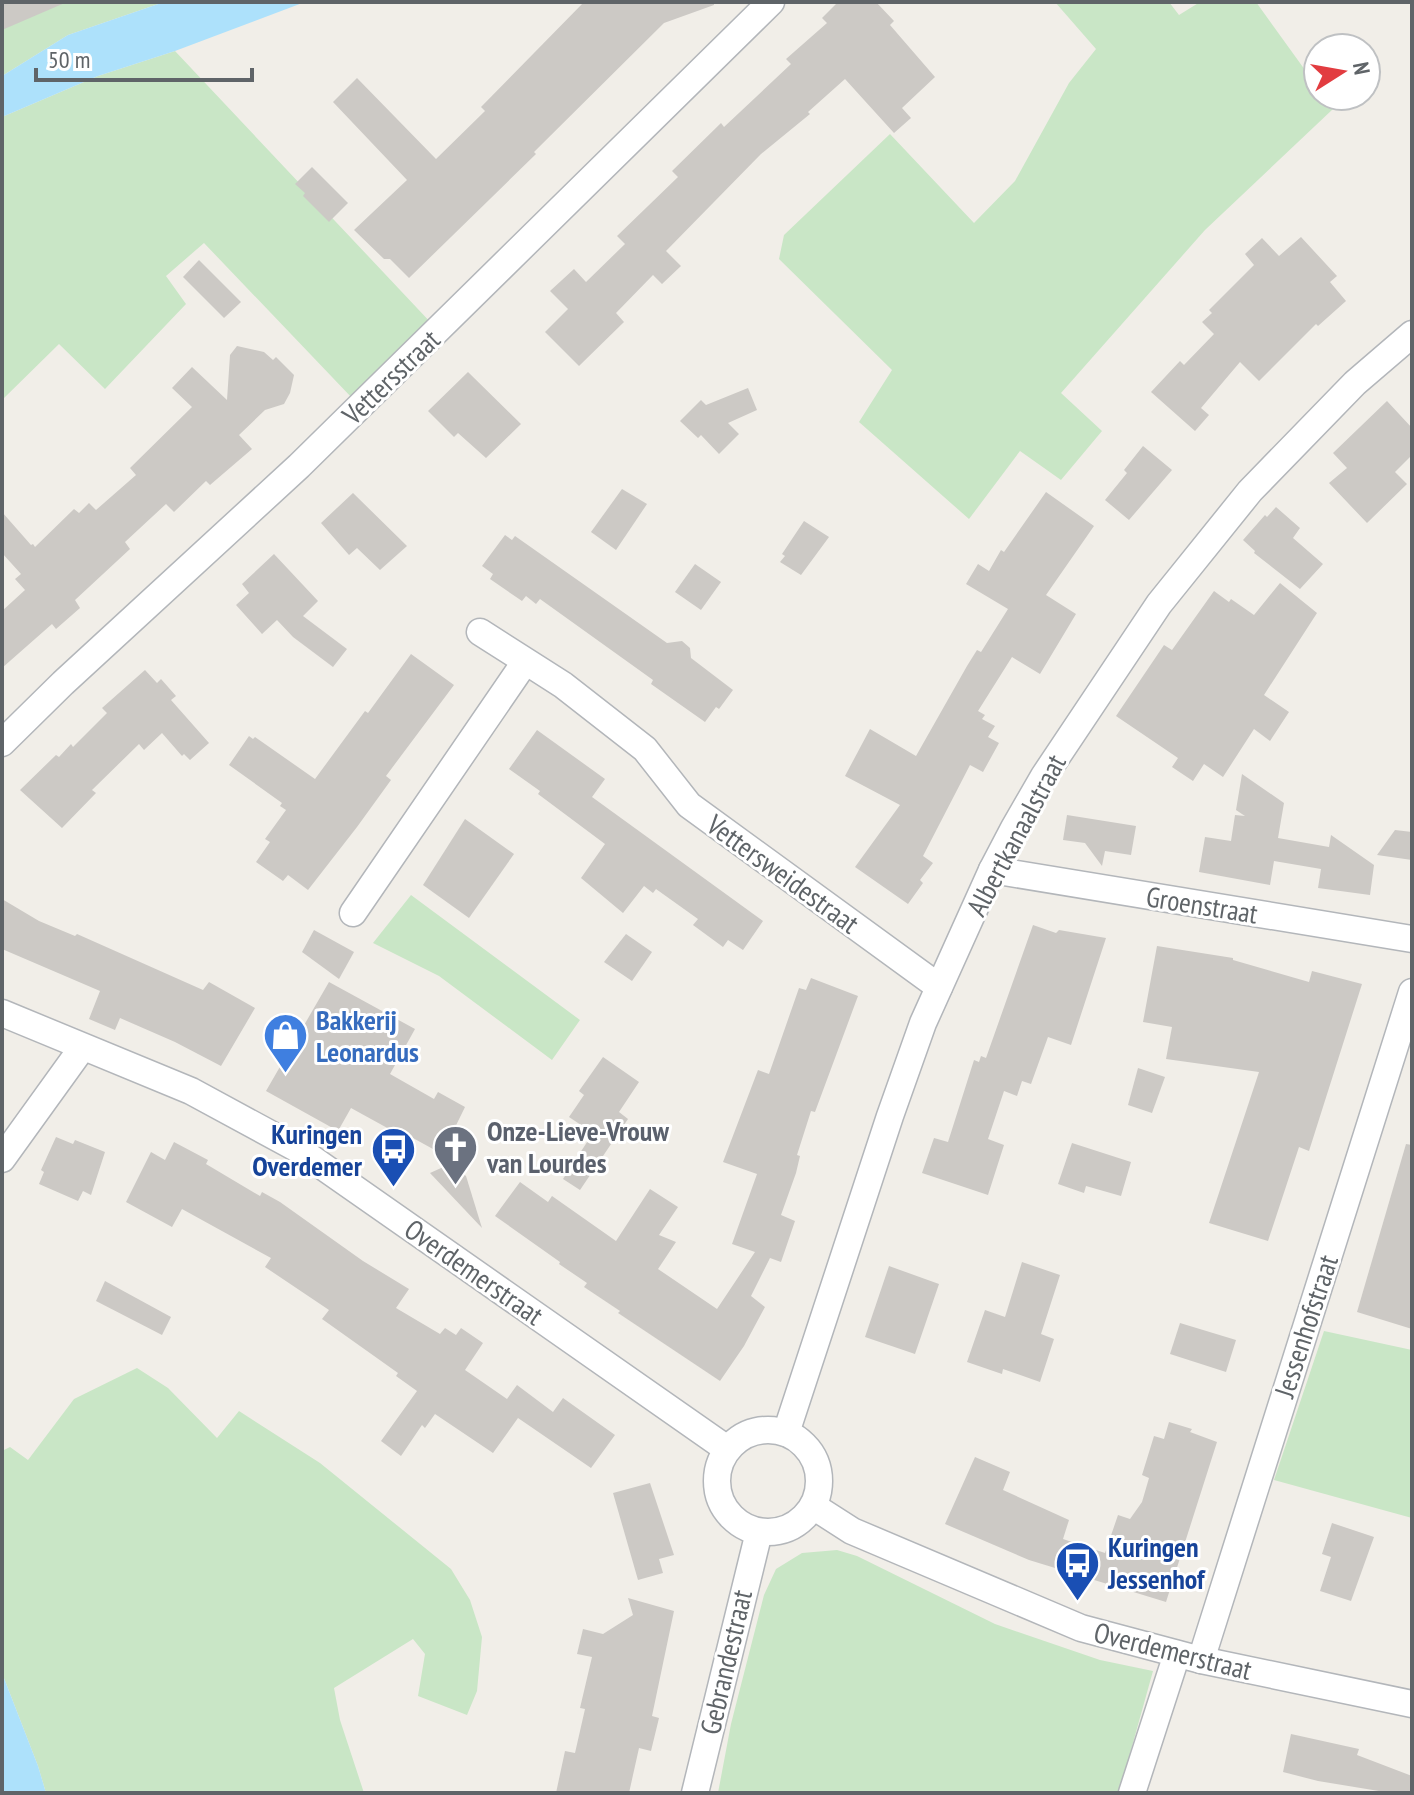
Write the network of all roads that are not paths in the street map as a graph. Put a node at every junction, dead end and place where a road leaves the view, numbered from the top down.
1 (771, 2) edge
2 (1412, 334) edge
3 (480, 632) dead end
4 (525, 662) junction
5 (2, 743) edge
6 (992, 870) junction
7 (353, 913) dead end
8 (1412, 939) edge
9 (939, 987) junction
10 (1412, 992) edge
11 (2, 1013) edge
12 (82, 1048) junction
13 (2, 1159) edge
14 (786, 1433) junction
15 (727, 1449) junction
16 (813, 1506) junction
17 (759, 1532) junction
18 (1189, 1657) junction
19 (1412, 1704) edge
20 (695, 1793) edge
21 (1132, 1793) edge

1 - 5 street, Vettersstraat
2 - 6 street, Albertkanaalstraat
3 - 4 street, Vettersweidestraat
4 - 7 street
4 - 9 street, Vettersweidestraat
6 - 8 street, Groenstraat
6 - 9 street, Albertkanaalstraat
9 - 14 street, Albertkanaalstraat
10 - 18 street, Jessenhofstraat
11 - 12 street, Overdemerstraat
12 - 13 street
12 - 15 street, Overdemerstraat
14 - 15 street
14 - 16 street
15 - 17 street
16 - 17 street
16 - 18 street, Overdemerstraat
17 - 20 street, Gebrandestraat
18 - 19 street, Overdemerstraat
18 - 21 street, Jessenhofstraat

